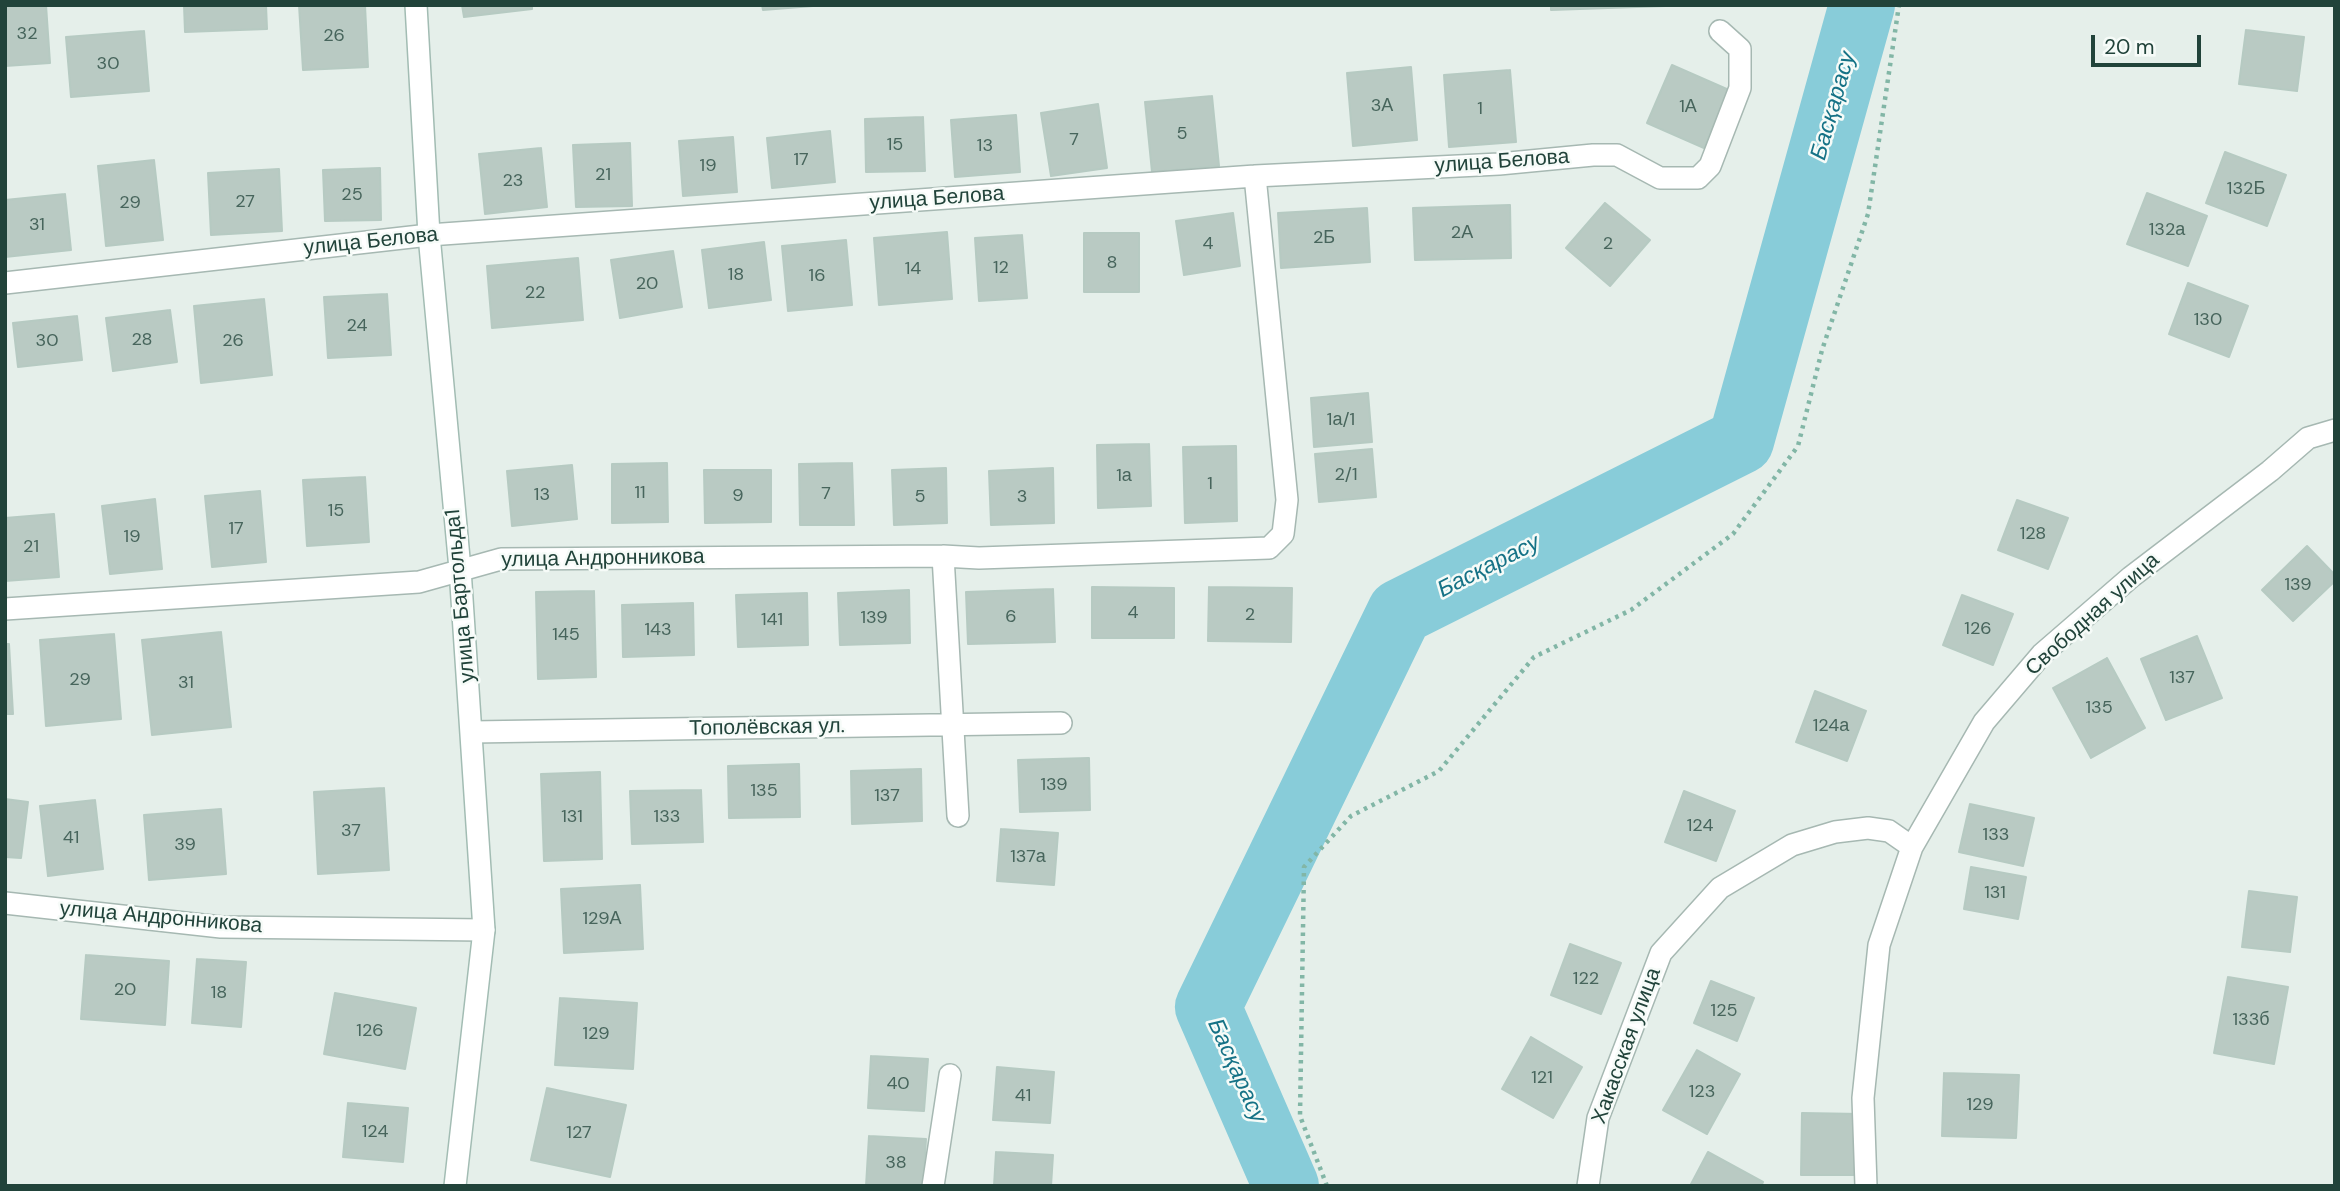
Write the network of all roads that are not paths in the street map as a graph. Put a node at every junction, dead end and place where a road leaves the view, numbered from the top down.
1 (415, 5) edge
2 (1720, 31) dead end
3 (1255, 176) junction
4 (429, 235) junction
5 (5, 283) edge
6 (2335, 430) edge
7 (943, 556) junction
8 (460, 569) junction
9 (5, 609) edge
10 (1061, 723) dead end
11 (953, 726) junction
12 (472, 732) junction
13 (958, 816) dead end
14 (1912, 847) junction
15 (5, 903) edge
16 (484, 930) junction
17 (950, 1075) dead end
18 (455, 1186) edge
19 (933, 1186) edge
20 (1588, 1186) edge
21 (1866, 1186) edge

1 - 4 street, улица Бартольда1
2 - 3 street, улица Белова
3 - 4 street, улица Белова
3 - 7 street, улица Андронникова
4 - 5 street, улица Белова
4 - 8 street, улица Бартольда1
6 - 14 street, Свободная улица
7 - 8 street, улица Андронникова
7 - 11 street
8 - 9 street, улица Андронникова
8 - 12 street, улица Бартольда1
10 - 11 street, Тополёвская ул.
11 - 12 street, Тополёвская ул.
11 - 13 street
12 - 16 street, улица Бартольда1
14 - 20 street, Хакасская улица
14 - 21 street, Свободная улица
15 - 16 street, улица Андронникова
16 - 18 street, улица Бартольда1
17 - 19 street

